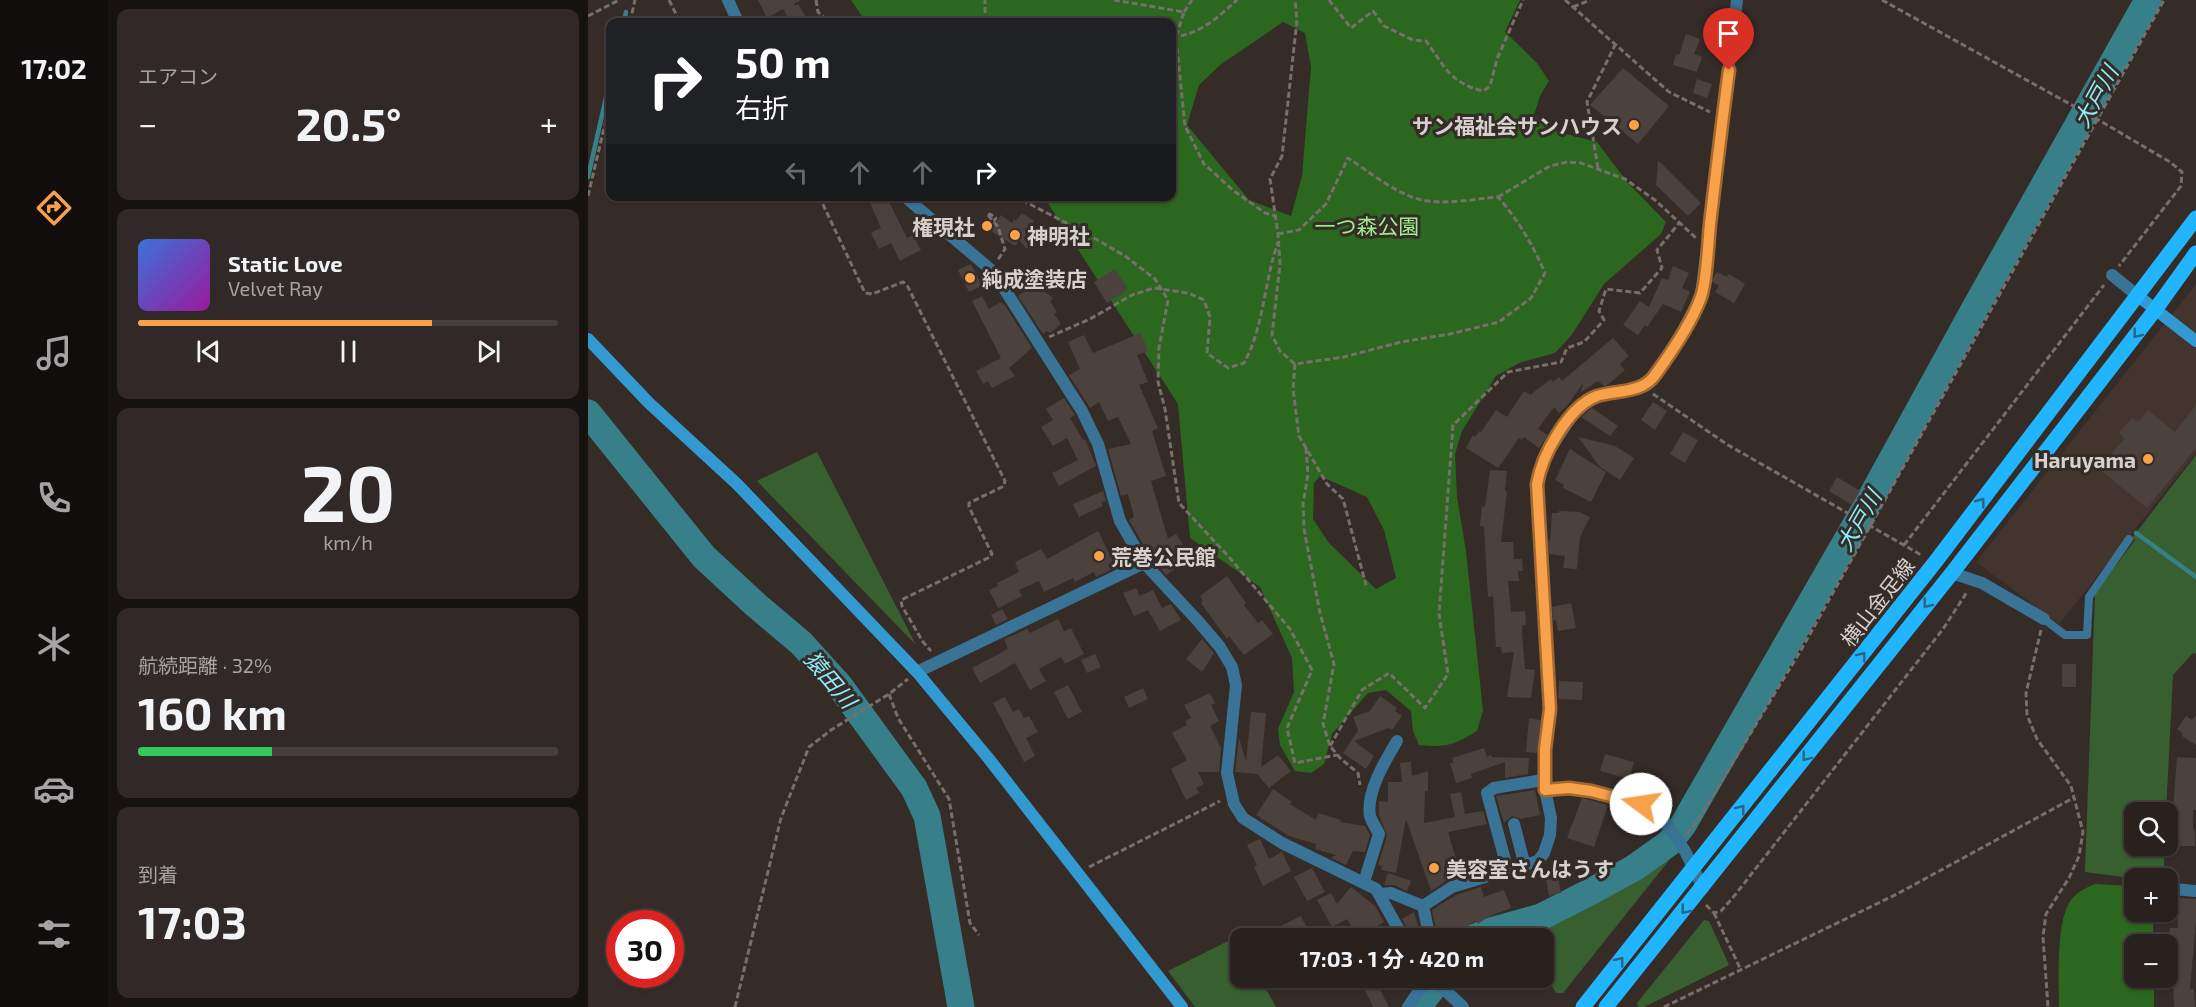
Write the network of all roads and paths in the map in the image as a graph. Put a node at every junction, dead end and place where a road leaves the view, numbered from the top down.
1 (619, 0) edge
2 (635, 0) edge
3 (669, 0) edge
4 (728, 0) edge
5 (816, 0) edge
6 (985, 0) edge
7 (1114, 0) edge
8 (1192, 0) edge
9 (1237, 0) edge
10 (1295, 0) edge
11 (1329, 0) edge
12 (1523, 0) edge
13 (1565, 0) edge
14 (1590, 0) edge
15 (1737, 0) edge
16 (1882, 0) edge
17 (2164, 0) edge
18 (1573, 7) junction
19 (1184, 12) junction
20 (588, 16) edge
21 (631, 18) edge
22 (678, 18) edge
23 (736, 18) edge
24 (825, 18) edge
25 (985, 18) edge
26 (1176, 32) edge
27 (1176, 36) edge
28 (1615, 45) junction
29 (1176, 53) edge
30 (1723, 118) junction
31 (2097, 119) junction
32 (606, 120) edge
33 (1598, 169) junction
34 (588, 196) edge
35 (1498, 197) junction
36 (821, 201) edge
37 (910, 201) edge
38 (1024, 201) edge
39 (1276, 216) junction
40 (2196, 218) edge
41 (993, 222) dead end
42 (1680, 222) junction
43 (1278, 234) junction
44 (1279, 241) junction
45 (1707, 251) junction
46 (1003, 252) dead end
47 (2196, 253) edge
48 (2112, 275) junction
49 (2138, 296) junction
50 (2156, 310) junction
51 (588, 339) edge
52 (2196, 341) edge
53 (1037, 342) junction
54 (1295, 364) junction
55 (1642, 386) junction
56 (1306, 448) junction
57 (1869, 525) junction
58 (2129, 539) dead end
59 (1904, 545) junction
60 (1936, 561) junction
61 (1144, 563) junction
62 (1952, 573) junction
63 (1975, 580) junction
64 (1366, 585) dead end
65 (2044, 619) junction
66 (940, 661) junction
67 (917, 672) junction
68 (889, 694) junction
69 (1397, 741) dead end
70 (1330, 746) junction
71 (1337, 755) junction
72 (1544, 785) junction
73 (1360, 792) dead end
74 (1232, 794) junction
75 (2075, 797) junction
76 (1514, 824) dead end
77 (1678, 844) junction
78 (1525, 866) junction
79 (1694, 869) junction
80 (1508, 871) junction
81 (1078, 873) junction
82 (1364, 882) junction
83 (1702, 888) junction
84 (2178, 890) edge
85 (2196, 891) edge
86 (1379, 894) junction
87 (1423, 906) junction
88 (1714, 913) junction
89 (1398, 928) edge
90 (1428, 928) edge
91 (979, 934) dead end
92 (1740, 968) junction
93 (1422, 988) edge
94 (1443, 988) edge
95 (735, 1007) edge
96 (1182, 1007) edge
97 (1408, 1007) edge
98 (1463, 1007) edge
99 (1583, 1007) edge
100 (1606, 1007) edge
101 (1664, 1007) edge
102 (2048, 1007) edge

1 - 20 path
2 - 21 path
3 - 22 path
4 - 23 street
5 - 24 path
6 - 25 path
7 - 19 path
8 - 19 path
9 - 27 path
10 - 39 path
11 - 12 path
13 - 18 path
14 - 18 path
15 - 30 street
16 - 31 path
17 - 31 path
18 - 28 path
19 - 26 path
28 - 30 path
28 - 33 path
29 - 39 path
30 - 45 street
31 - 48 path
31 - 57 path
32 - 34 path
33 - 35 path
33 - 42 path
35 - 43 path
35 - 54 path
36 - 66 path
37 - 53 street
38 - 71 path
39 - 43 path
40 - 49 main road, 横山金足線
41 - 46 path
42 - 45 path
42 - 70 path
43 - 44 path
44 - 53 path
44 - 54 path
45 - 55 street
47 - 50 main road, 横山金足線
48 - 49 street
48 - 59 path
49 - 50 street
60 -> 49 main road, 横山金足線
50 - 52 street
50 -> 62 main road, 横山金足線
51 - 67 street
53 - 61 street
54 - 56 path
55 - 57 path
55 - 72 street
56 - 64 path
56 - 70 path
57 - 59 path
57 - 77 path
58 - 65 lane
59 - 60 path
79 -> 60 main road, 横山金足線
61 - 66 street
61 - 74 street
62 - 63 street
62 -> 83 main road, 横山金足線
63 - 65 street
63 - 88 path
65 - 75 path
66 - 67 street
67 - 68 path
67 - 81 street
68 - 91 path
68 - 95 path
69 - 82 street
70 - 71 path
71 - 73 path
72 - 77 street
72 - 78 street
72 - 80 street
74 - 81 path
74 - 82 street
75 - 92 path
75 - 102 path
76 - 78 street
77 - 79 street
78 - 80 street
79 - 83 street
99 -> 79 main road, 横山金足線
80 - 87 street
81 - 96 street
82 - 86 street
83 - 88 path
83 -> 100 main road, 横山金足線
84 - 85 street
86 - 87 street
86 - 89 street
87 - 90 street
88 - 92 path
92 - 101 path
93 - 97 street
94 - 98 street

